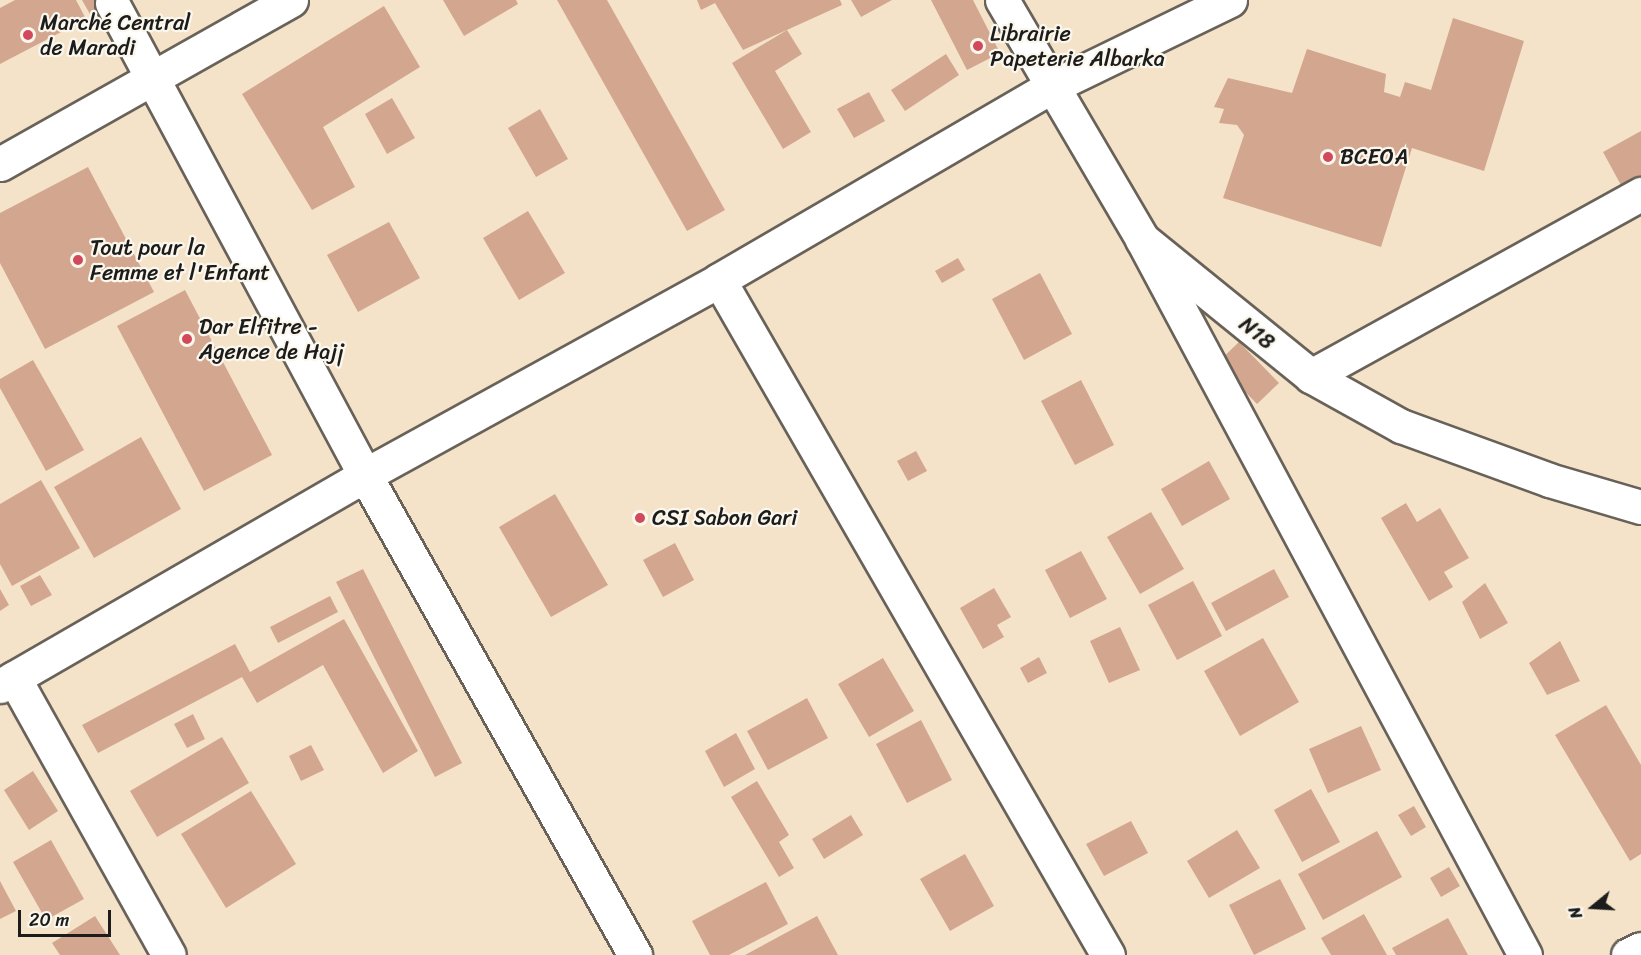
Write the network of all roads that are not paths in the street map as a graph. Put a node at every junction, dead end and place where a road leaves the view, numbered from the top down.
1 (291, 0) edge
2 (1002, 0) edge
3 (1230, 0) edge
4 (111, 3) dead end
5 (149, 78) junction
6 (1051, 87) junction
7 (0, 164) edge
8 (1641, 194) edge
9 (1142, 239) junction
10 (719, 280) junction
11 (1311, 376) junction
12 (365, 475) junction
13 (1641, 507) edge
14 (7, 682) edge
15 (1641, 949) edge
16 (169, 955) edge
17 (635, 955) edge
18 (1108, 955) edge
19 (1525, 955) edge
20 (1628, 955) edge

1 - 5 street
2 - 6 street, N18
3 - 6 street
4 - 5 street
5 - 7 street
5 - 12 street
6 - 9 street, N18
6 - 10 street
8 - 11 street
9 - 11 street, N18
9 - 19 street
10 - 12 street
10 - 18 street
11 - 13 street, N18
12 - 14 street
12 - 17 street
14 - 16 street
15 - 20 street

